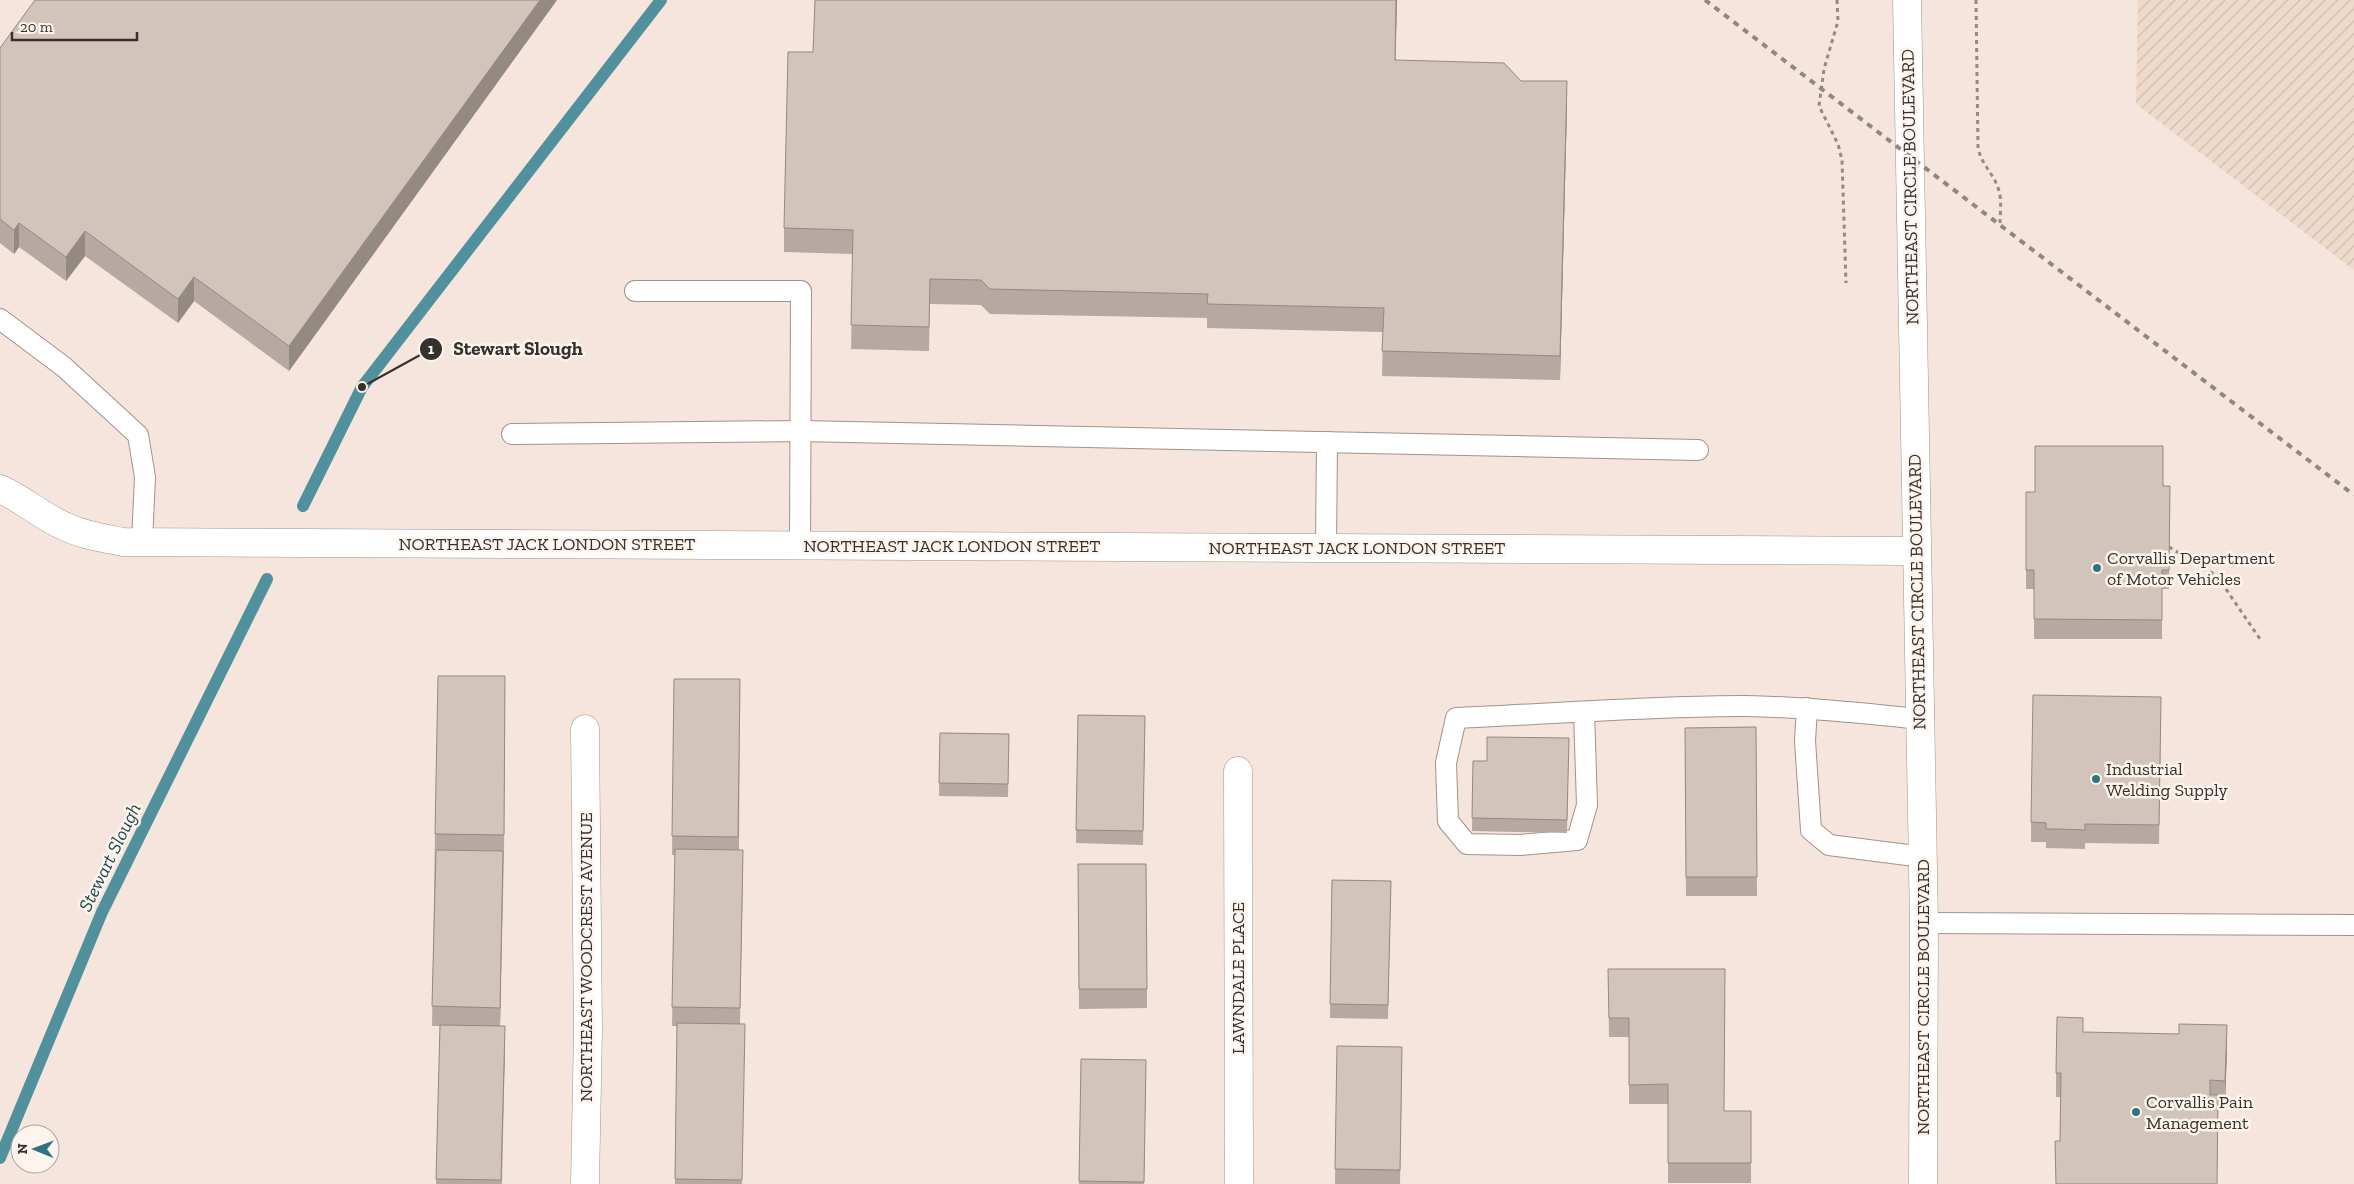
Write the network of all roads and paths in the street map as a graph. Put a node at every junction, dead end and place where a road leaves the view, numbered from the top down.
1 (1838, 0) edge
2 (1907, 0) edge
3 (1976, 0) edge
4 (2000, 224) dead end
5 (1846, 283) dead end
6 (635, 290) dead end
7 (0, 319) edge
8 (800, 431) junction
9 (512, 434) dead end
10 (1327, 442) junction
11 (1698, 450) dead end
12 (0, 489) edge
13 (142, 542) junction
14 (800, 546) junction
15 (2169, 547) edge
16 (1326, 548) junction
17 (1916, 551) junction
18 (2260, 638) dead end
19 (1807, 708) junction
20 (1584, 712) junction
21 (1920, 719) junction
22 (585, 729) dead end
23 (1238, 771) dead end
24 (1923, 857) junction
25 (1924, 923) junction
26 (2354, 925) edge
27 (585, 1184) edge
28 (1239, 1184) edge
29 (1923, 1184) edge

1 - 5 path
2 - 17 street, NORTHEAST CIRCLE BOULEVARD
3 - 4 path
6 - 8 lane
7 - 13 lane
8 - 9 lane
8 - 10 lane
8 - 14 lane
10 - 11 lane
10 - 16 lane
12 - 13 street, NORTHEAST JACK LONDON STREET
13 - 14 street, NORTHEAST JACK LONDON STREET
14 - 16 street, NORTHEAST JACK LONDON STREET
15 - 18 path
16 - 17 street, NORTHEAST JACK LONDON STREET
17 - 21 street, NORTHEAST CIRCLE BOULEVARD
19 - 20 lane
19 - 21 lane
19 - 24 lane
20 - 20 lane
21 - 24 street, NORTHEAST CIRCLE BOULEVARD
22 - 27 street, NORTHEAST WOODCREST AVENUE
23 - 28 street, LAWNDALE PLACE
24 - 25 street, NORTHEAST CIRCLE BOULEVARD
25 - 26 lane
25 - 29 street, NORTHEAST CIRCLE BOULEVARD

